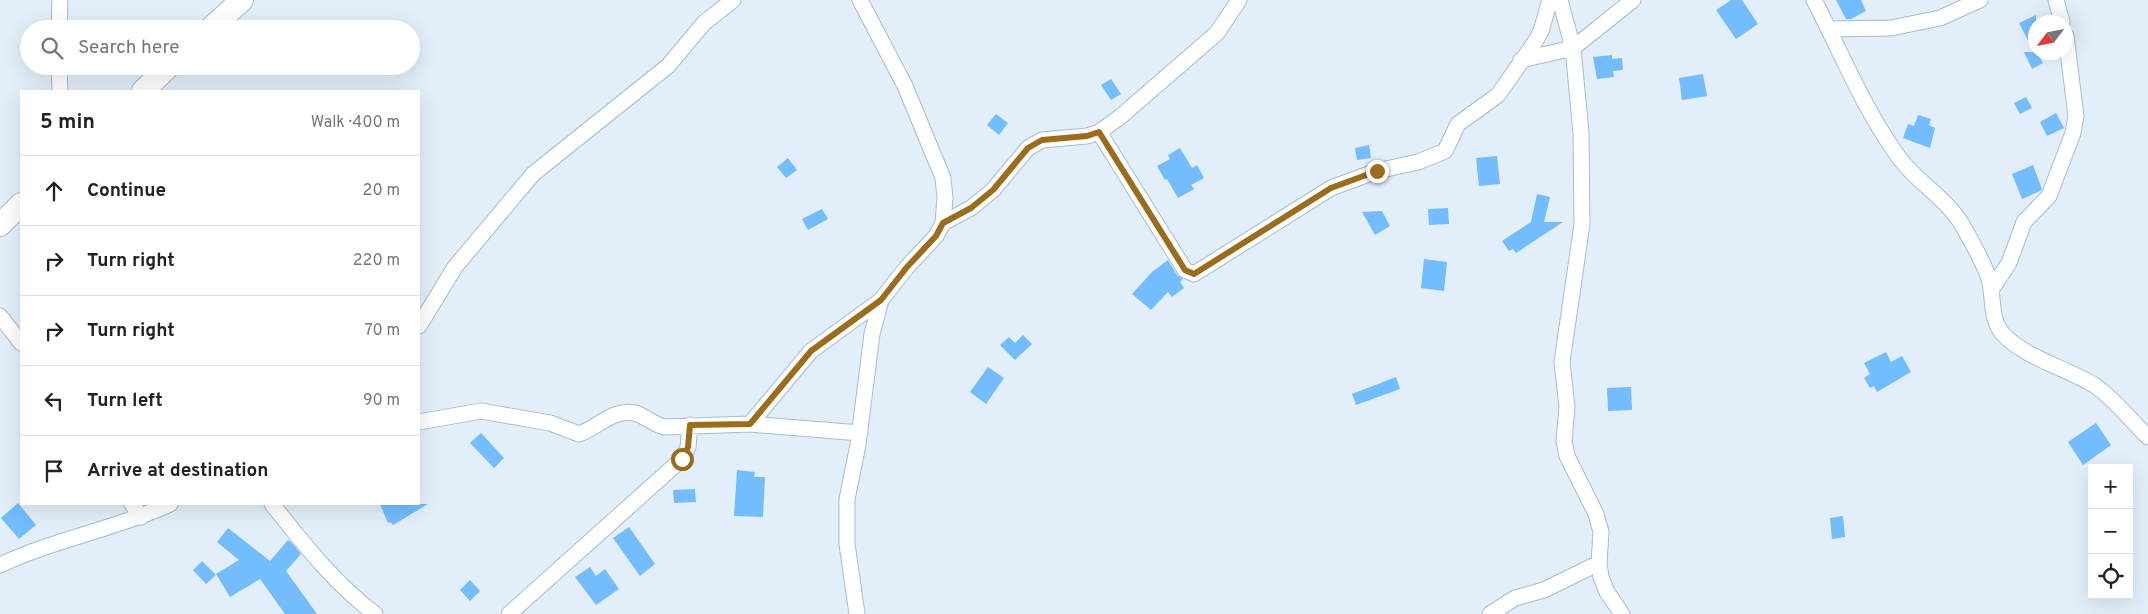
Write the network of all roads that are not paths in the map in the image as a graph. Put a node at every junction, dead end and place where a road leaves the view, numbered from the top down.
1 (60, 0) edge
2 (242, 0) edge
3 (734, 0) edge
4 (860, 0) edge
5 (1239, 0) edge
6 (1550, 0) edge
7 (1560, 0) edge
8 (1633, 0) edge
9 (1814, 0) edge
10 (1980, 0) edge
11 (2056, 0) edge
12 (2060, 15) edge
13 (59, 20) edge
14 (220, 20) edge
15 (1829, 29) junction
16 (1573, 48) junction
17 (1521, 60) junction
18 (2069, 60) edge
19 (59, 75) edge
20 (160, 75) edge
21 (60, 90) edge
22 (144, 90) edge
23 (1099, 132) junction
24 (20, 205) edge
25 (943, 223) junction
26 (0, 225) edge
27 (1991, 290) junction
28 (881, 300) junction
29 (0, 316) edge
30 (420, 324) edge
31 (20, 342) edge
32 (420, 422) edge
33 (750, 424) junction
34 (690, 425) junction
35 (860, 432) junction
36 (2148, 437) edge
37 (133, 505) edge
38 (168, 505) edge
39 (273, 505) edge
40 (141, 517) junction
41 (1599, 563) junction
42 (0, 565) edge
43 (375, 614) edge
44 (509, 614) edge
45 (857, 614) edge
46 (1490, 614) edge
47 (1622, 614) edge

1 - 13 street
2 - 14 street
3 - 30 street
4 - 25 street
5 - 23 street
6 - 17 street
7 - 16 street
8 - 16 street
9 - 15 street
10 - 15 street
11 - 12 street
15 - 27 street
16 - 17 street
16 - 41 street
17 - 23 street
18 - 27 street
19 - 21 street
20 - 22 street
23 - 25 street
24 - 26 street
25 - 28 street
27 - 36 street
28 - 33 street
28 - 35 street
29 - 31 street
32 - 34 street
33 - 34 street
33 - 35 street
34 - 44 street
35 - 45 street
37 - 40 street
38 - 40 street
39 - 43 street
40 - 42 street
41 - 46 street
41 - 47 street

